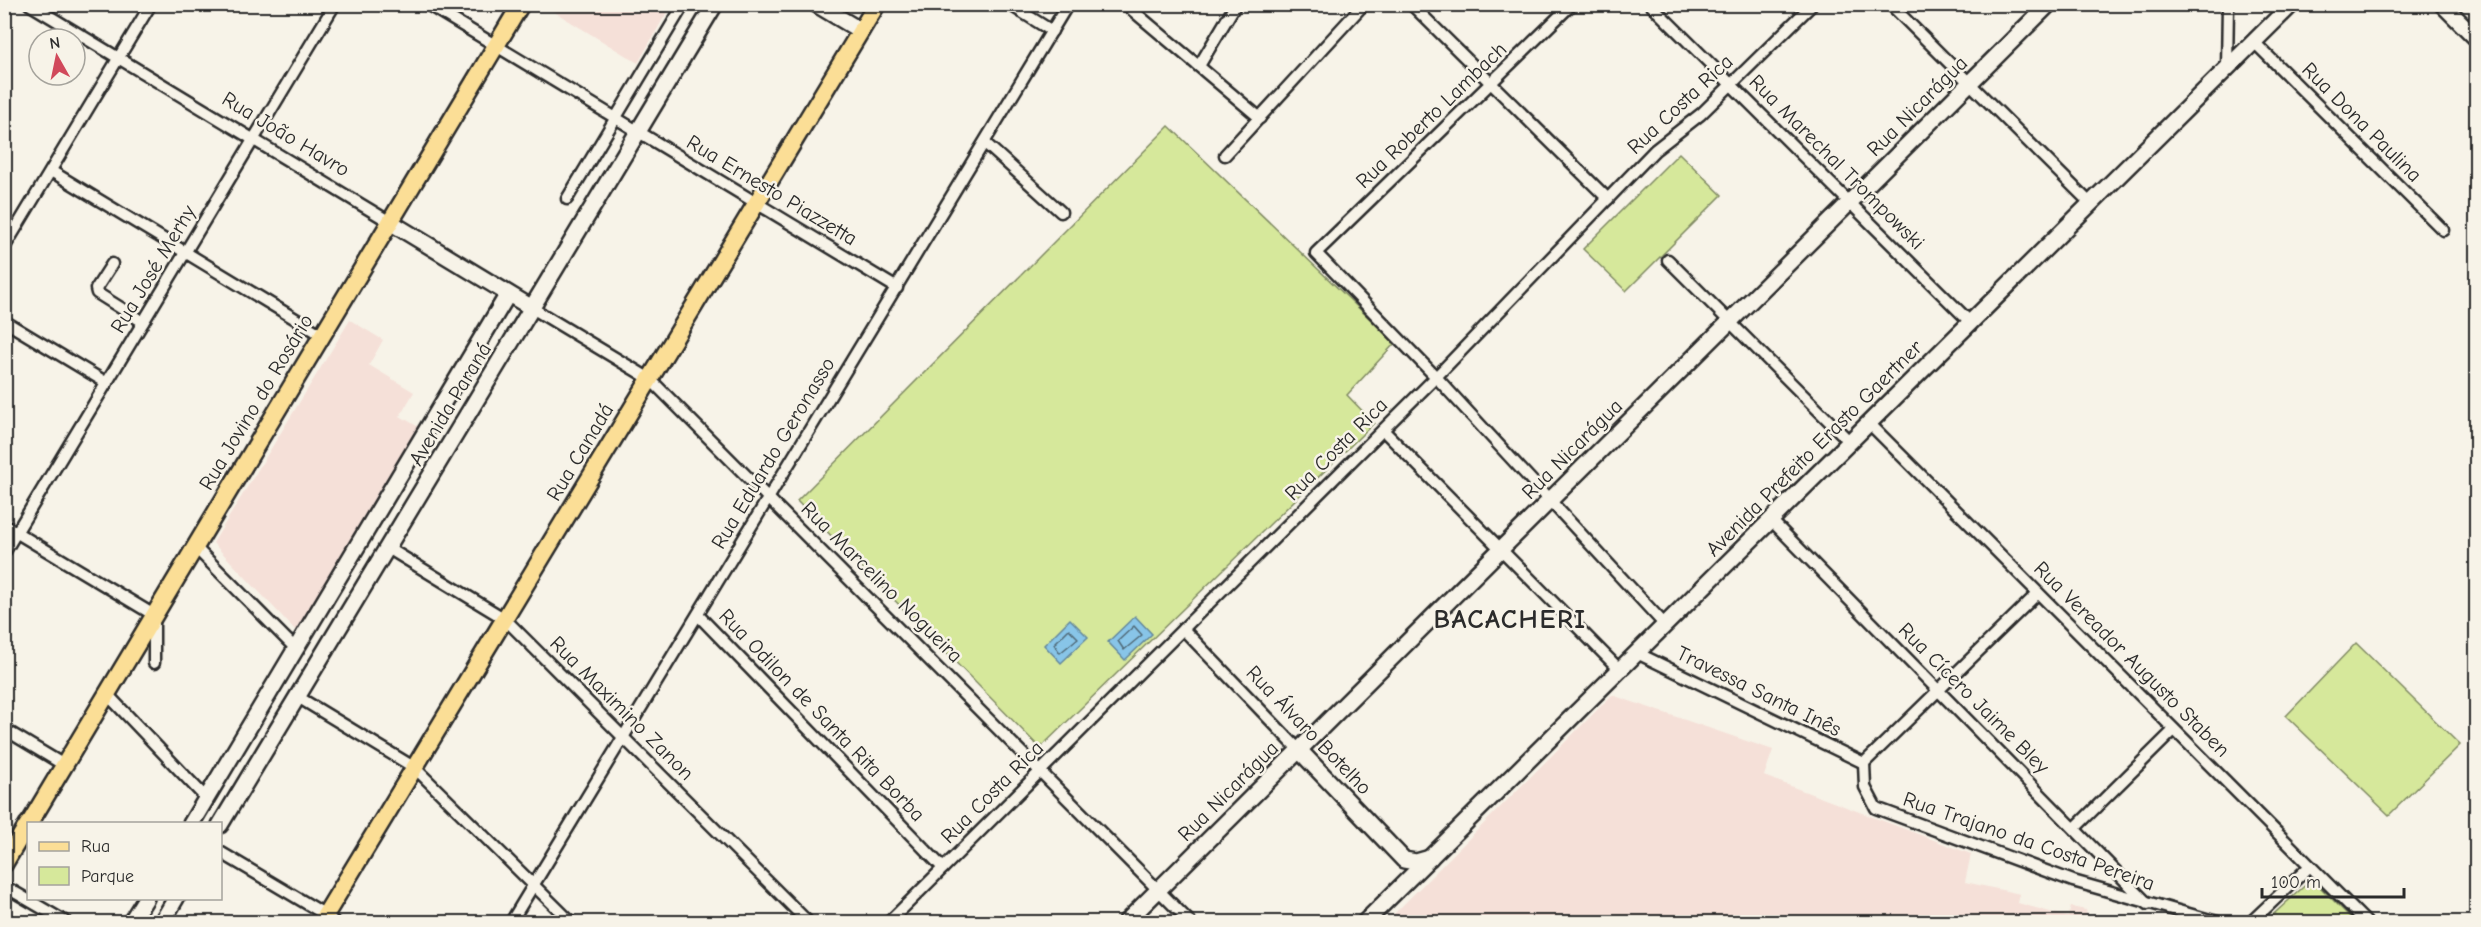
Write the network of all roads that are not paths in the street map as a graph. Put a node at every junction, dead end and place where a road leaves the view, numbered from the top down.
1 (7, 4) edge
2 (29, 4) edge
3 (151, 4) edge
4 (335, 4) edge
5 (427, 4) edge
6 (521, 4) edge
7 (684, 4) edge
8 (715, 4) edge
9 (816, 4) edge
10 (877, 4) edge
11 (1009, 4) edge
12 (1068, 4) edge
13 (1125, 4) edge
14 (1236, 4) edge
15 (1364, 4) edge
16 (1412, 4) edge
17 (1572, 4) edge
18 (1650, 4) edge
19 (1813, 4) edge
20 (1890, 4) edge
21 (2049, 4) edge
22 (2228, 4) edge
23 (2292, 4) edge
24 (2442, 4) edge
25 (4, 9) edge
26 (861, 31) junction
27 (1052, 31) junction
28 (2474, 31) edge
29 (2254, 42) junction
30 (496, 46) junction
31 (118, 59) junction
32 (1199, 66) junction
33 (2227, 69) junction
34 (1969, 83) junction
35 (1492, 84) junction
36 (1731, 85) junction
37 (616, 118) junction
38 (1260, 118) junction
39 (632, 128) junction
40 (254, 139) junction
41 (985, 143) junction
42 (1226, 155) dead end
43 (51, 171) junction
44 (567, 199) dead end
45 (1608, 199) junction
46 (1850, 202) junction
47 (757, 203) junction
48 (2091, 204) junction
49 (1061, 212) dead end
50 (390, 222) junction
51 (2443, 230) dead end
52 (4, 248) edge
53 (186, 252) junction
54 (1668, 260) dead end
55 (112, 264) dead end
56 (897, 288) junction
57 (520, 301) junction
58 (4, 321) edge
59 (143, 321) junction
60 (1730, 322) junction
61 (1971, 323) junction
62 (322, 335) junction
63 (1436, 377) junction
64 (650, 379) junction
65 (107, 383) junction
66 (1869, 423) junction
67 (1383, 430) junction
68 (1850, 442) junction
69 (769, 498) junction
70 (1550, 500) junction
71 (1771, 520) junction
72 (4, 525) edge
73 (17, 533) junction
74 (195, 547) junction
75 (388, 548) junction
76 (1501, 549) junction
77 (4, 553) edge
78 (2038, 592) junction
79 (154, 615) junction
80 (698, 615) junction
81 (505, 619) junction
82 (1665, 625) junction
83 (1183, 629) junction
84 (296, 649) junction
85 (1637, 653) junction
86 (154, 663) dead end
87 (1620, 670) junction
88 (1939, 690) junction
89 (106, 694) junction
90 (298, 697) junction
91 (4, 729) edge
92 (2174, 730) junction
93 (624, 737) junction
94 (1299, 750) junction
95 (1864, 763) junction
96 (64, 765) junction
97 (415, 768) junction
98 (1040, 772) junction
99 (206, 798) junction
100 (30, 822) edge
101 (192, 822) edge
102 (222, 822) edge
103 (27, 827) edge
104 (2075, 828) junction
105 (222, 853) edge
106 (1430, 858) junction
107 (1404, 860) junction
108 (4, 864) edge
109 (2310, 866) junction
110 (943, 868) junction
111 (1402, 885) junction
112 (4, 886) edge
113 (534, 886) junction
114 (1158, 891) junction
115 (27, 899) edge
116 (28, 900) edge
117 (145, 900) edge
118 (175, 900) edge
119 (2148, 904) junction
120 (327, 920) edge
121 (66, 922) edge
122 (131, 922) edge
123 (162, 922) edge
124 (511, 922) edge
125 (571, 922) edge
126 (808, 922) edge
127 (889, 922) edge
128 (1126, 922) edge
129 (1190, 922) edge
130 (1365, 922) edge
131 (2217, 922) edge
132 (2251, 922) edge
133 (2366, 922) edge

1 - 25 street
2 - 31 street, Rua João Havro
3 - 31 street
4 - 40 street, Rua José Merhy
5 - 30 street, Rua Ernesto Piazzetta
6 - 30 main road, Rua Jovino do Rosário
7 - 37 street
8 - 39 main road, Avenida Paraná
9 - 26 main road
10 - 26 main road, Rua Canadá
11 - 27 street
12 - 27 street, Rua Eduardo Geronasso
13 - 32 street
14 - 32 street
15 - 38 street
16 - 35 street
17 - 35 street, Rua Roberto Lambach
18 - 36 street, Rua Marechal Trompowski
19 - 36 street, Rua Costa Rica
20 - 34 street
21 - 34 main road, Rua Nicarágua
22 - 33 street
23 - 29 main road, Avenida Prefeito Erasto Gaertner
24 - 28 main road
26 - 47 main road, Rua Canadá
27 - 41 street, Rua Eduardo Geronasso
29 - 33 main road, Avenida Prefeito Erasto Gaertner
29 - 51 street, Rua Dona Paulina
30 - 37 street, Rua Ernesto Piazzetta
30 - 50 main road, Rua Jovino do Rosário
31 - 40 street, Rua João Havro
31 - 43 street
32 - 38 street
33 - 48 main road, Avenida Prefeito Erasto Gaertner
34 - 46 main road, Rua Nicarágua
34 - 48 street
35 - 45 street
35 - 63 street, Rua Roberto Lambach
36 - 45 street, Rua Costa Rica
36 - 46 street, Rua Marechal Trompowski
37 - 39 street, Rua Ernesto Piazzetta
37 - 44 street
38 - 42 street
39 - 47 street, Rua Ernesto Piazzetta
39 - 57 main road, Avenida Paraná
40 - 50 street, Rua João Havro
40 - 53 street, Rua José Merhy
41 - 49 street
41 - 56 street, Rua Eduardo Geronasso
43 - 52 street
43 - 53 street
45 - 63 street, Rua Costa Rica
46 - 60 main road, Rua Nicarágua
46 - 61 street, Rua Marechal Trompowski
47 - 56 street, Rua Ernesto Piazzetta
47 - 64 main road, Rua Canadá
48 - 61 main road, Avenida Prefeito Erasto Gaertner
50 - 57 main road, Rua João Havro
50 - 62 main road, Rua Jovino do Rosário
53 - 59 street, Rua José Merhy
53 - 62 street
54 - 60 street
55 - 59 street
56 - 69 street, Rua Eduardo Geronasso
57 - 64 street, Rua Marcelino Nogueira
57 - 75 main road, Avenida Paraná
57 - 84 main road, Avenida Paraná
58 - 65 street
59 - 65 street, Rua José Merhy
60 - 68 street
60 - 70 main road, Rua Nicarágua
61 - 66 main road, Avenida Prefeito Erasto Gaertner
62 - 74 main road, Rua Jovino do Rosário
63 - 67 street, Rua Costa Rica
63 - 70 street
64 - 69 street, Rua Marcelino Nogueira
64 - 81 main road, Rua Canadá
65 - 73 street, Rua José Merhy
66 - 68 main road, Avenida Prefeito Erasto Gaertner
66 - 78 street, Rua Vereador Augusto Staben
67 - 76 street
67 - 83 street, Rua Costa Rica
68 - 71 main road, Avenida Prefeito Erasto Gaertner
69 - 80 street, Rua Eduardo Geronasso
69 - 98 street, Rua Marcelino Nogueira
70 - 76 main road, Rua Nicarágua
70 - 82 street
71 - 82 main road, Avenida Prefeito Erasto Gaertner
71 - 88 street, Rua Cícero Jaime Bley
72 - 73 street
73 - 77 street, Rua José Merhy
73 - 79 street
74 - 79 main road, Rua Jovino do Rosário
74 - 84 street
75 - 81 street, Rua Maximino Zanon
75 - 90 main road, Avenida Paraná
76 - 87 street
76 - 94 main road, Rua Nicarágua
78 - 88 street
78 - 92 street, Rua Vereador Augusto Staben
79 - 86 street
79 - 89 main road, Rua Jovino do Rosário
80 - 93 street, Rua Eduardo Geronasso
80 - 110 street, Rua Odilon de Santa Rita Borba
81 - 93 street, Rua Maximino Zanon
81 - 97 main road, Rua Canadá
82 - 85 main road, Avenida Prefeito Erasto Gaertner
83 - 94 street, Rua Álvaro Botelho
83 - 98 street, Rua Costa Rica
84 - 99 main road, Avenida Paraná
85 - 87 main road, Avenida Prefeito Erasto Gaertner
85 - 95 street, Travessa Santa Inês
87 - 106 main road, Avenida Prefeito Erasto Gaertner
88 - 95 street
88 - 104 street, Rua Cícero Jaime Bley
89 - 96 main road, Rua Jovino do Rosário
89 - 99 street
90 - 97 street
90 - 102 main road, Avenida Paraná
91 - 96 street
92 - 104 street
92 - 109 street, Rua Vereador Augusto Staben
93 - 113 street, Rua Eduardo Geronasso
93 - 126 street, Rua Maximino Zanon
94 - 107 main road, Rua Álvaro Botelho
94 - 114 main road, Rua Nicarágua
95 - 119 street, Rua Trajano da Costa Pereira
96 - 100 main road, Rua Jovino do Rosário
97 - 113 street
97 - 120 main road, Rua Canadá
98 - 110 street, Rua Costa Rica
98 - 114 street, Rua Marcelino Nogueira
99 - 101 main road, Avenida Paraná
103 - 108 main road, Rua Jovino do Rosário
104 - 119 street, Rua Cícero Jaime Bley
105 - 120 street
106 - 107 main road
106 - 111 main road, Avenida Prefeito Erasto Gaertner
107 - 111 main road
109 - 132 street
109 - 133 street, Rua Vereador Augusto Staben
110 - 127 street, Rua Costa Rica
111 - 130 main road, Avenida Prefeito Erasto Gaertner
112 - 115 street
113 - 124 street, Rua Eduardo Geronasso
113 - 125 street
114 - 128 main road, Rua Nicarágua
114 - 129 street, Rua Marcelino Nogueira
116 - 121 street
117 - 122 main road
118 - 123 main road
119 - 131 street, Rua Trajano da Costa Pereira

